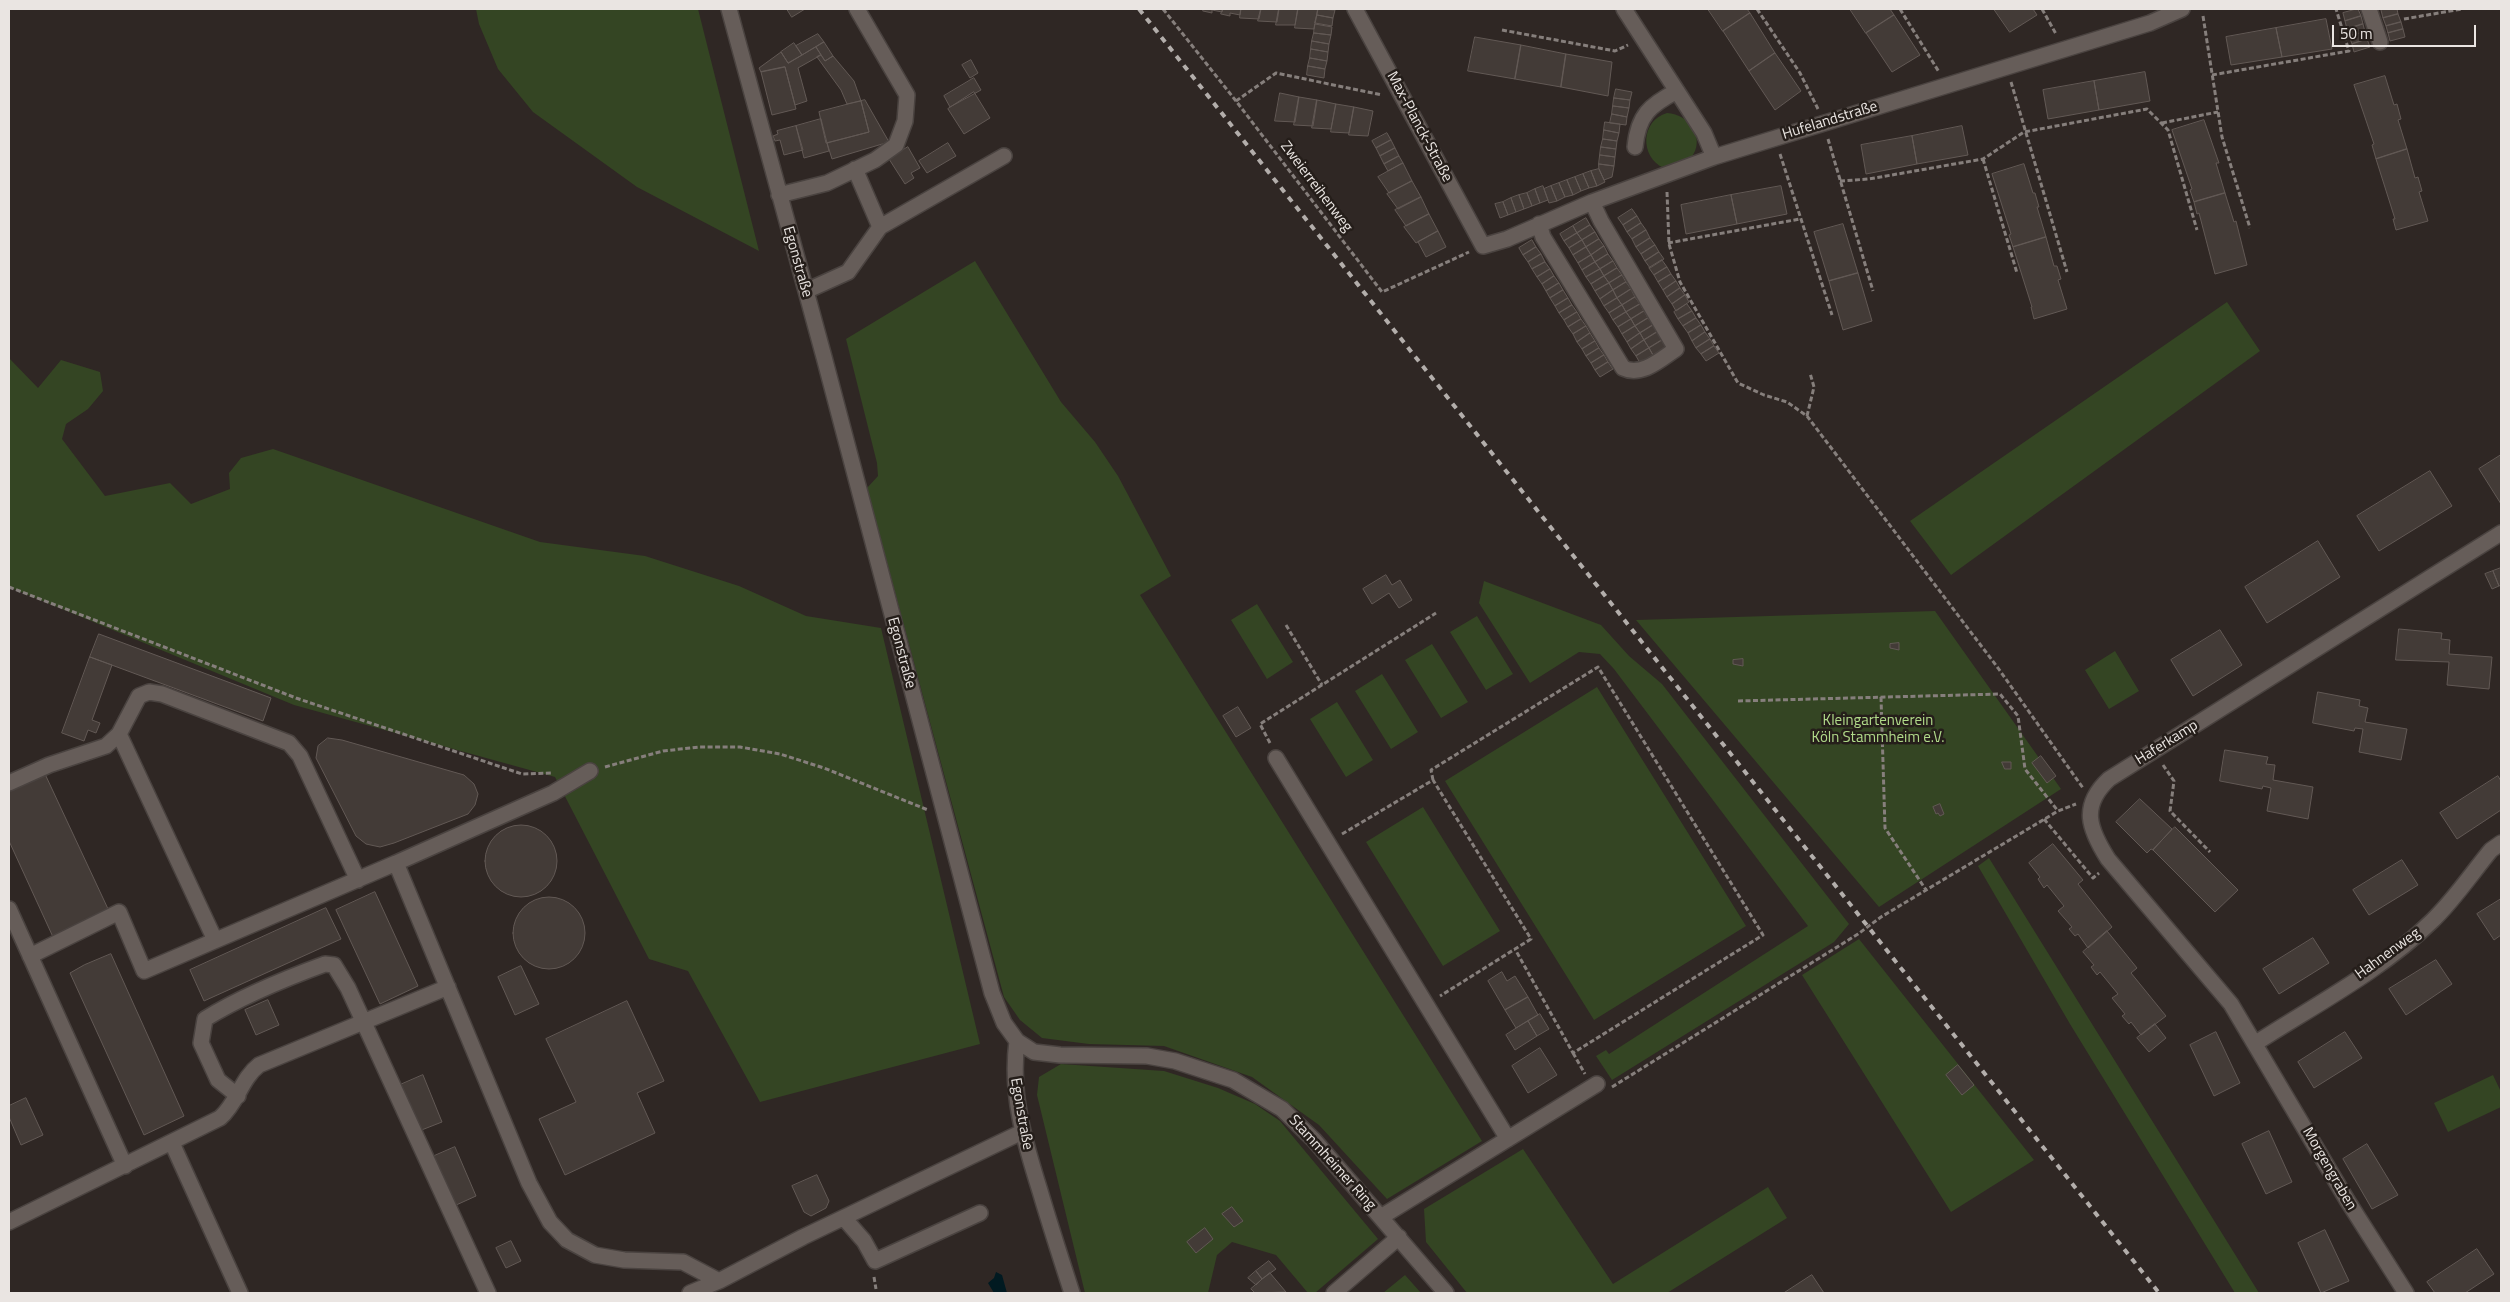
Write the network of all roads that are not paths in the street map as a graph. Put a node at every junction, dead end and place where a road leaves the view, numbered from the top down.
1 (731, 9) edge
2 (858, 9) edge
3 (1355, 9) edge
4 (1624, 9) edge
5 (2182, 9) edge
6 (2370, 9) edge
7 (2380, 42) dead end
8 (1677, 91) junction
9 (1634, 147) dead end
10 (1004, 156) dead end
11 (1714, 157) junction
12 (855, 170) junction
13 (779, 196) junction
14 (1592, 202) junction
15 (1539, 224) junction
16 (880, 227) junction
17 (1483, 246) joint
18 (806, 292) junction
19 (2501, 533) edge
20 (119, 734) junction
21 (1276, 758) road end
22 (590, 771) road end
23 (9, 783) edge
24 (2501, 843) edge
25 (396, 864) junction
26 (358, 880) junction
27 (9, 909) edge
28 (215, 940) junction
29 (30, 956) junction
30 (448, 987) junction
31 (363, 1022) junction
32 (1017, 1041) junction
33 (2256, 1043) junction
34 (1595, 1086) road end
35 (238, 1096) junction
36 (1022, 1132) junction
37 (1508, 1139) junction
38 (172, 1143) junction
39 (125, 1166) junction
40 (980, 1213) dead end
41 (844, 1218) junction
42 (1382, 1218) junction
43 (9, 1222) edge
44 (1399, 1237) junction
45 (719, 1281) junction
46 (240, 1293) edge
47 (488, 1293) edge
48 (690, 1293) edge
49 (1072, 1293) edge
50 (1334, 1293) edge
51 (1446, 1293) edge
52 (2406, 1293) edge

1 - 13 street, Egonstraße
2 - 12 street
3 - 17 street, Max-Planck-Straße
4 - 8 street
5 - 11 street, Hufelandstraße
6 - 7 street
8 - 9 street
8 - 11 street
10 - 16 street
11 - 14 street, Hufelandstraße
12 - 13 street
12 - 16 street
13 - 18 street, Egonstraße
14 - 15 street, Hufelandstraße
14 - 15 street
15 - 17 street, Hufelandstraße
16 - 18 street
18 - 32 street, Egonstraße
19 - 33 street, Haferkamp
20 - 23 street
20 - 26 street
20 - 28 street
21 - 37 street
22 - 25 street
24 - 33 street, Hahnenweg
25 - 26 street
25 - 30 street
26 - 28 street
27 - 29 street
28 - 29 street
29 - 39 street
30 - 31 street
30 - 45 street
31 - 35 street
31 - 35 street
31 - 47 street
32 - 36 street, Egonstraße
32 - 42 street, Stammheimer Ring
33 - 52 street, Morgengraben
34 - 37 street
35 - 38 street
36 - 41 street
36 - 49 street, Egonstraße
37 - 42 street
38 - 39 street
38 - 46 street
39 - 43 street
40 - 41 street
41 - 45 street
42 - 44 street, Stammheimer Ring
44 - 50 street
44 - 51 street, Stammheimer Ring
45 - 48 street

